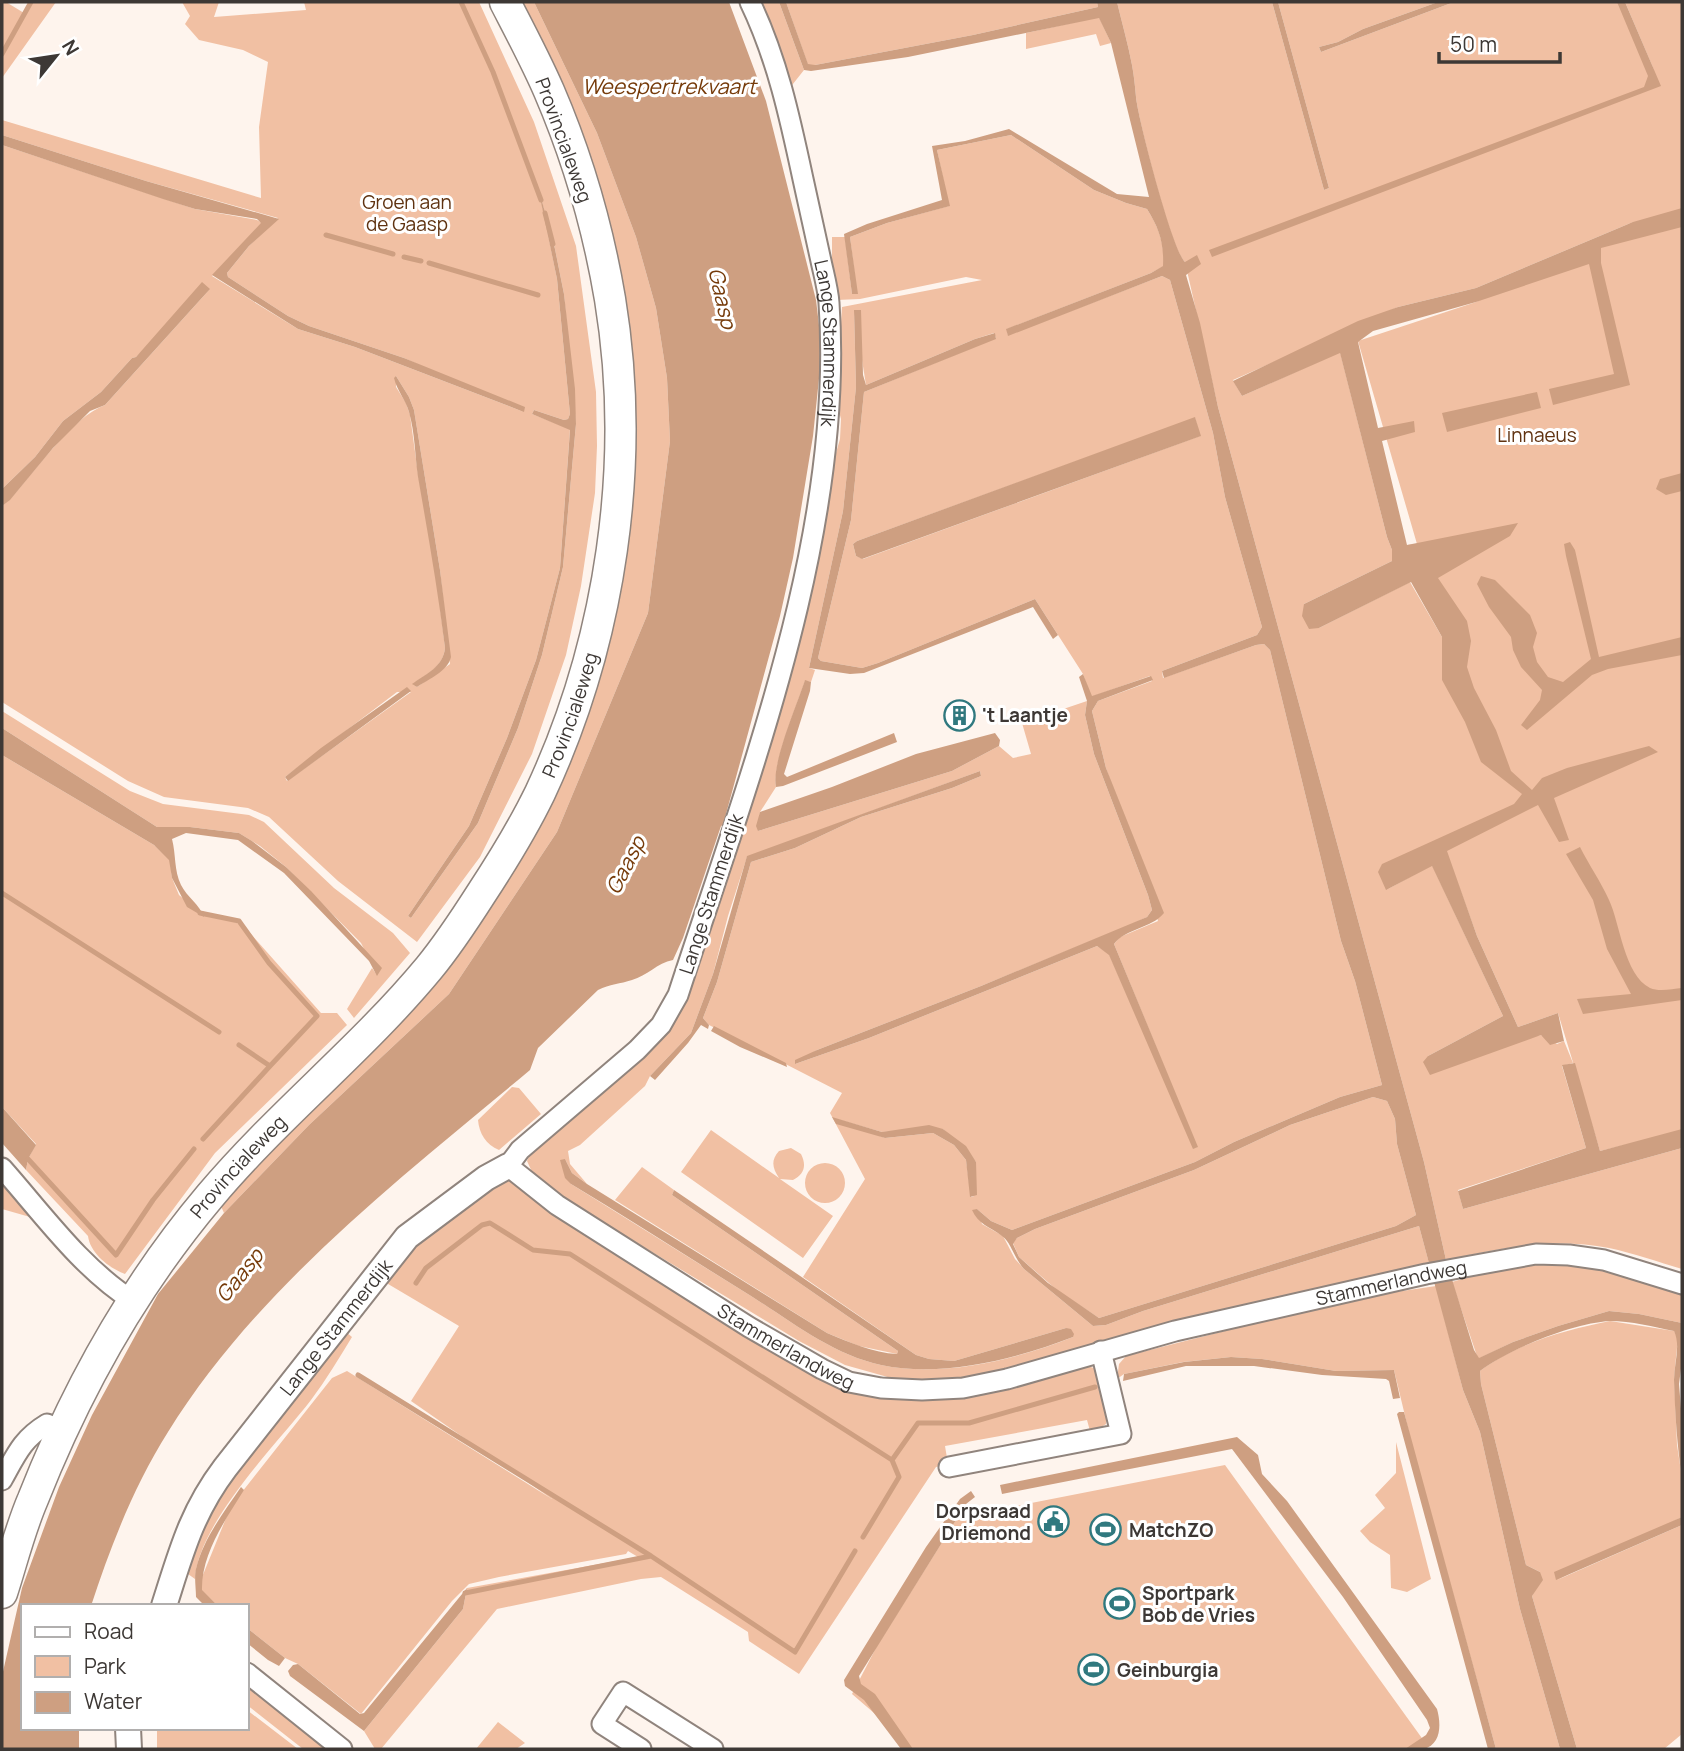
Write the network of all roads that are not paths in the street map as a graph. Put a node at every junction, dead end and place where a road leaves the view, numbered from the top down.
1 (505, 2) edge
2 (750, 2) edge
3 (508, 1166) junction
4 (2, 1168) edge
5 (1682, 1284) edge
6 (132, 1301) junction
7 (1101, 1351) junction
8 (62, 1430) junction
9 (948, 1467) dead end
10 (2, 1480) edge
11 (2, 1593) edge
12 (165, 1604) edge
13 (248, 1674) edge
14 (128, 1730) edge
15 (129, 1749) edge
16 (342, 1749) edge
17 (641, 1749) edge
18 (713, 1749) edge

1 - 6 main road, Provincialeweg
2 - 3 street, Lange Stammerdijk
3 - 7 street, Stammerlandweg
3 - 12 street, Lange Stammerdijk
4 - 6 street
5 - 7 street, Stammerlandweg
6 - 8 main road, Provincialeweg
7 - 9 street
8 - 10 street
8 - 11 main road, Provincialeweg
13 - 16 street
14 - 15 street
17 - 18 street

